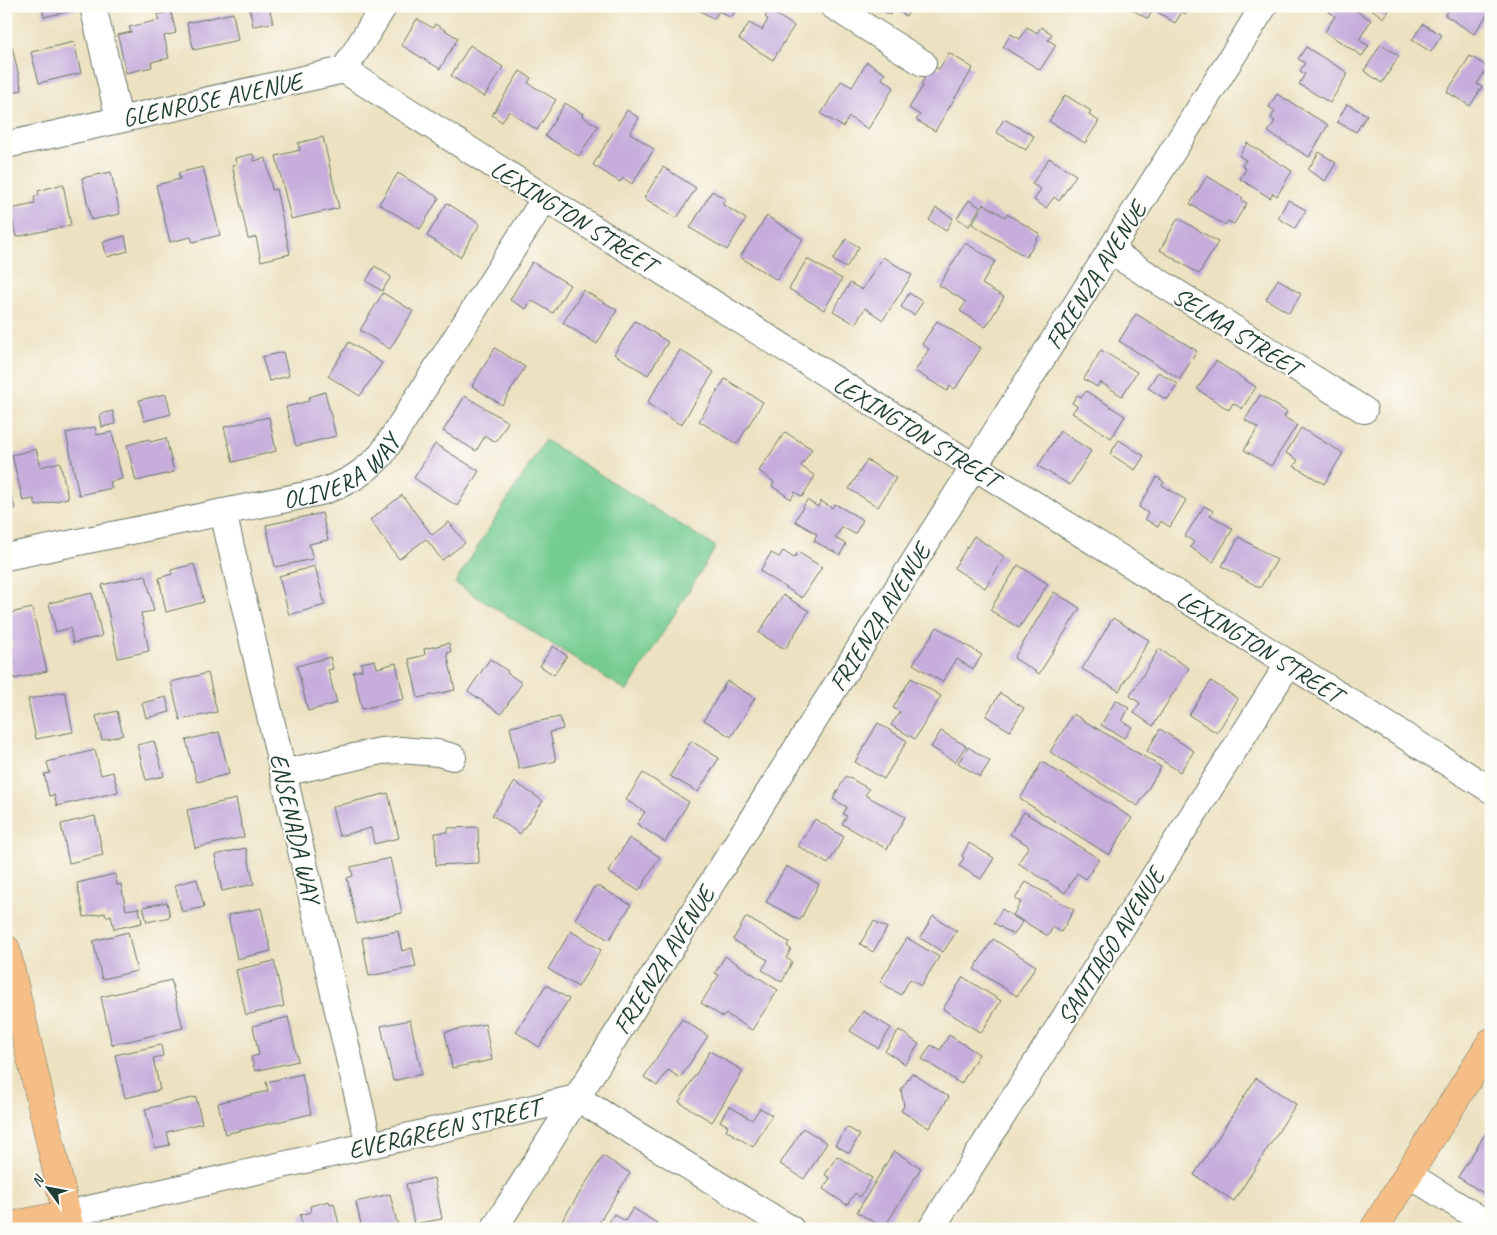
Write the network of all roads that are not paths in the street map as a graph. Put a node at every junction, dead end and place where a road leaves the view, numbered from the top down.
1 (93, 6) edge
2 (384, 6) edge
3 (833, 6) edge
4 (1264, 6) edge
5 (923, 63) dead end
6 (344, 70) junction
7 (119, 120) junction
8 (6, 145) edge
9 (545, 198) junction
10 (1110, 251) junction
11 (1364, 410) dead end
12 (974, 467) junction
13 (223, 512) junction
14 (6, 557) edge
15 (1289, 663) junction
16 (453, 756) dead end
17 (283, 773) junction
18 (1491, 790) edge
19 (6, 950) edge
20 (1491, 1042) edge
21 (577, 1098) junction
22 (368, 1145) junction
23 (1408, 1174) junction
24 (68, 1221) edge
25 (1491, 1226) edge
26 (6, 1227) edge
27 (494, 1229) edge
28 (791, 1229) edge
29 (931, 1229) edge
30 (1374, 1229) edge

1 - 7 street
2 - 6 street
3 - 5 street
4 - 10 street, FRIENZA AVENUE
6 - 7 street, GLENROSE AVENUE
6 - 9 street, LEXINGTON STREET
7 - 8 street, GLENROSE AVENUE
9 - 12 street, LEXINGTON STREET
9 - 13 street, OLIVERA WAY
10 - 11 street, SELMA STREET
10 - 12 street, FRIENZA AVENUE
12 - 15 street, LEXINGTON STREET
12 - 21 street, FRIENZA AVENUE
13 - 14 street, OLIVERA WAY
13 - 17 street, ENSENADA WAY
15 - 18 street, LEXINGTON STREET
15 - 29 street, SANTIAGO AVENUE
16 - 17 street
17 - 22 street, ENSENADA WAY
19 - 24 main road
20 - 23 main road
21 - 22 street, EVERGREEN STREET
21 - 27 street, FRIENZA AVENUE
21 - 28 street
22 - 24 street, EVERGREEN STREET
23 - 25 street
23 - 30 main road
24 - 26 main road

